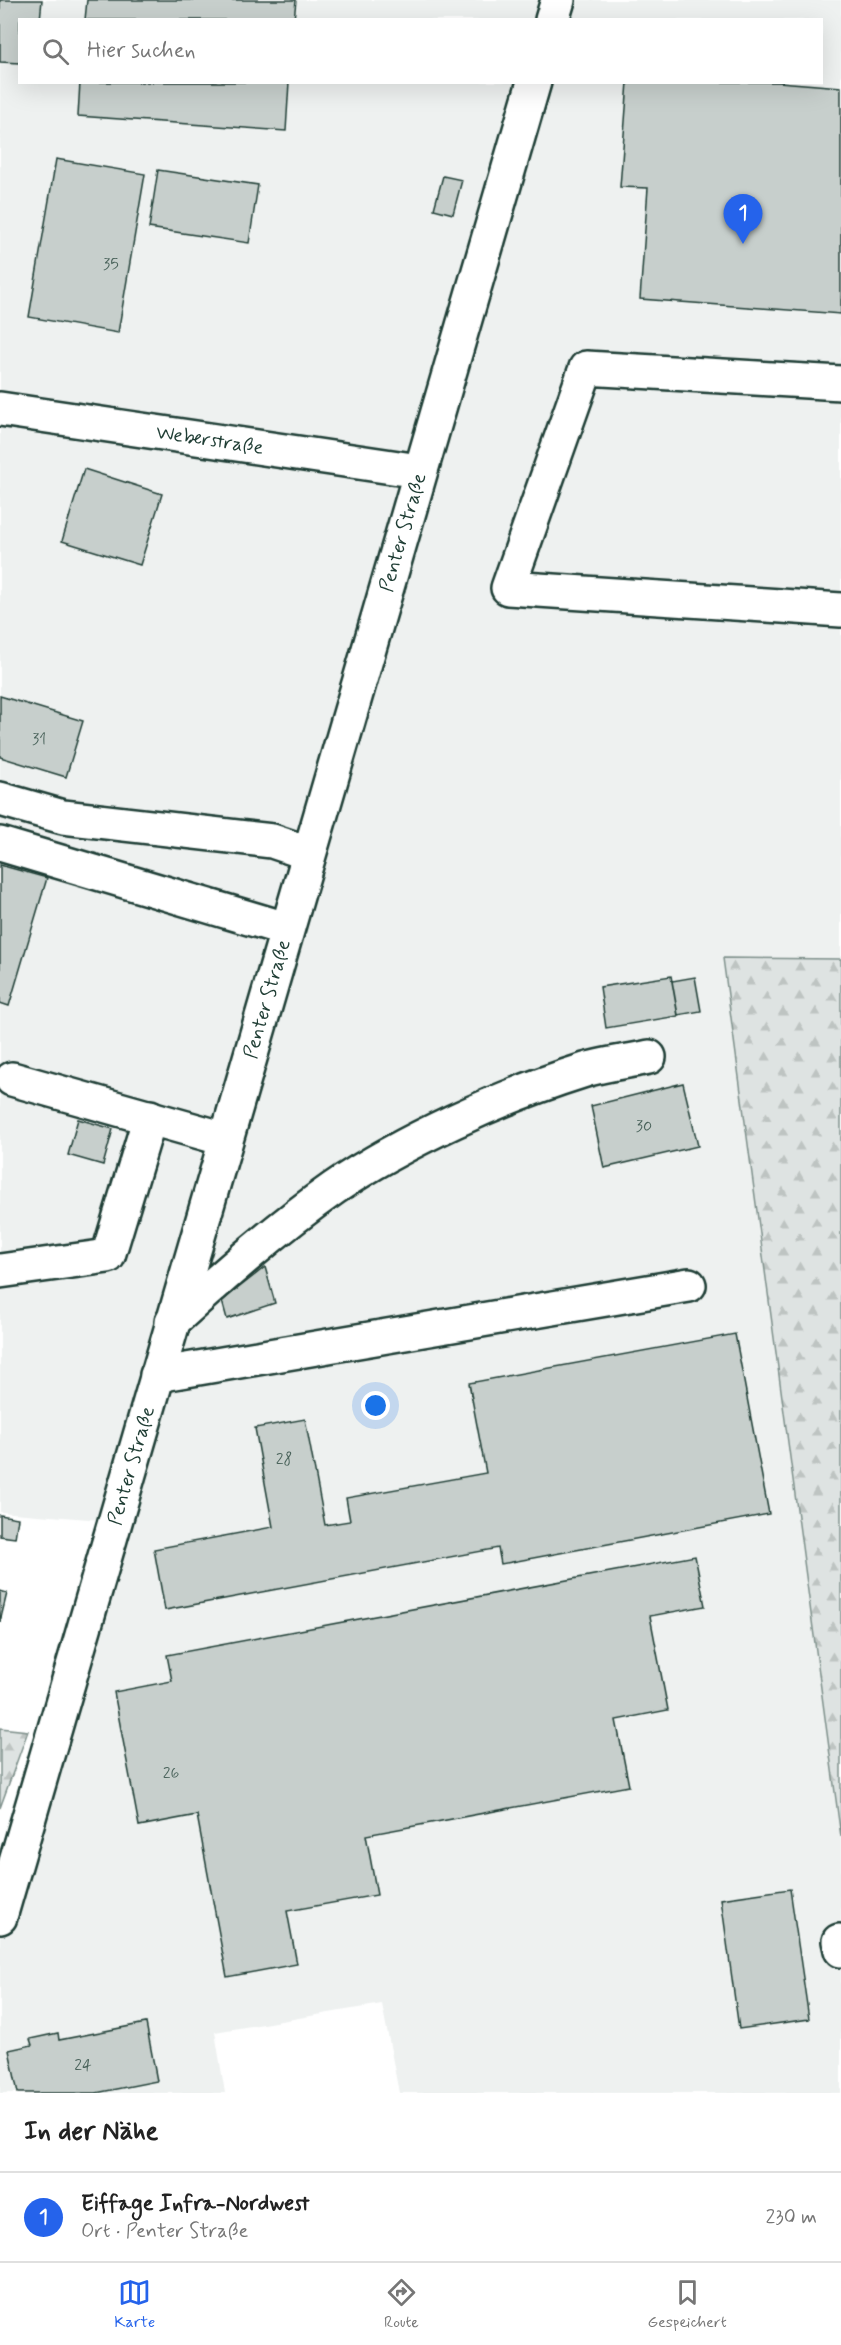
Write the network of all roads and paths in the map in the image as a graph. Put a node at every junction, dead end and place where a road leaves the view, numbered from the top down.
1 (558, 0) edge
2 (553, 18) edge
3 (533, 84) edge
4 (841, 383) edge
5 (0, 409) edge
6 (419, 471) junction
7 (841, 610) edge
8 (0, 799) edge
9 (0, 844) edge
10 (308, 853) junction
11 (286, 929) junction
12 (649, 1057) dead end
13 (12, 1079) dead end
14 (150, 1117) junction
15 (225, 1139) junction
16 (0, 1271) edge
17 (689, 1285) dead end
18 (172, 1322) junction
19 (157, 1375) junction
20 (0, 1917) edge

1 - 2 street
3 - 6 street, Penter Straße
4 - 7 street
5 - 6 street, Weberstraße
6 - 10 street, Penter Straße
8 - 10 street
9 - 11 street
10 - 11 street, Penter Straße
11 - 15 street, Penter Straße
12 - 18 street
13 - 14 street
14 - 15 street
14 - 16 street
15 - 18 street, Penter Straße
17 - 19 street
18 - 19 street, Penter Straße
19 - 20 street, Penter Straße

